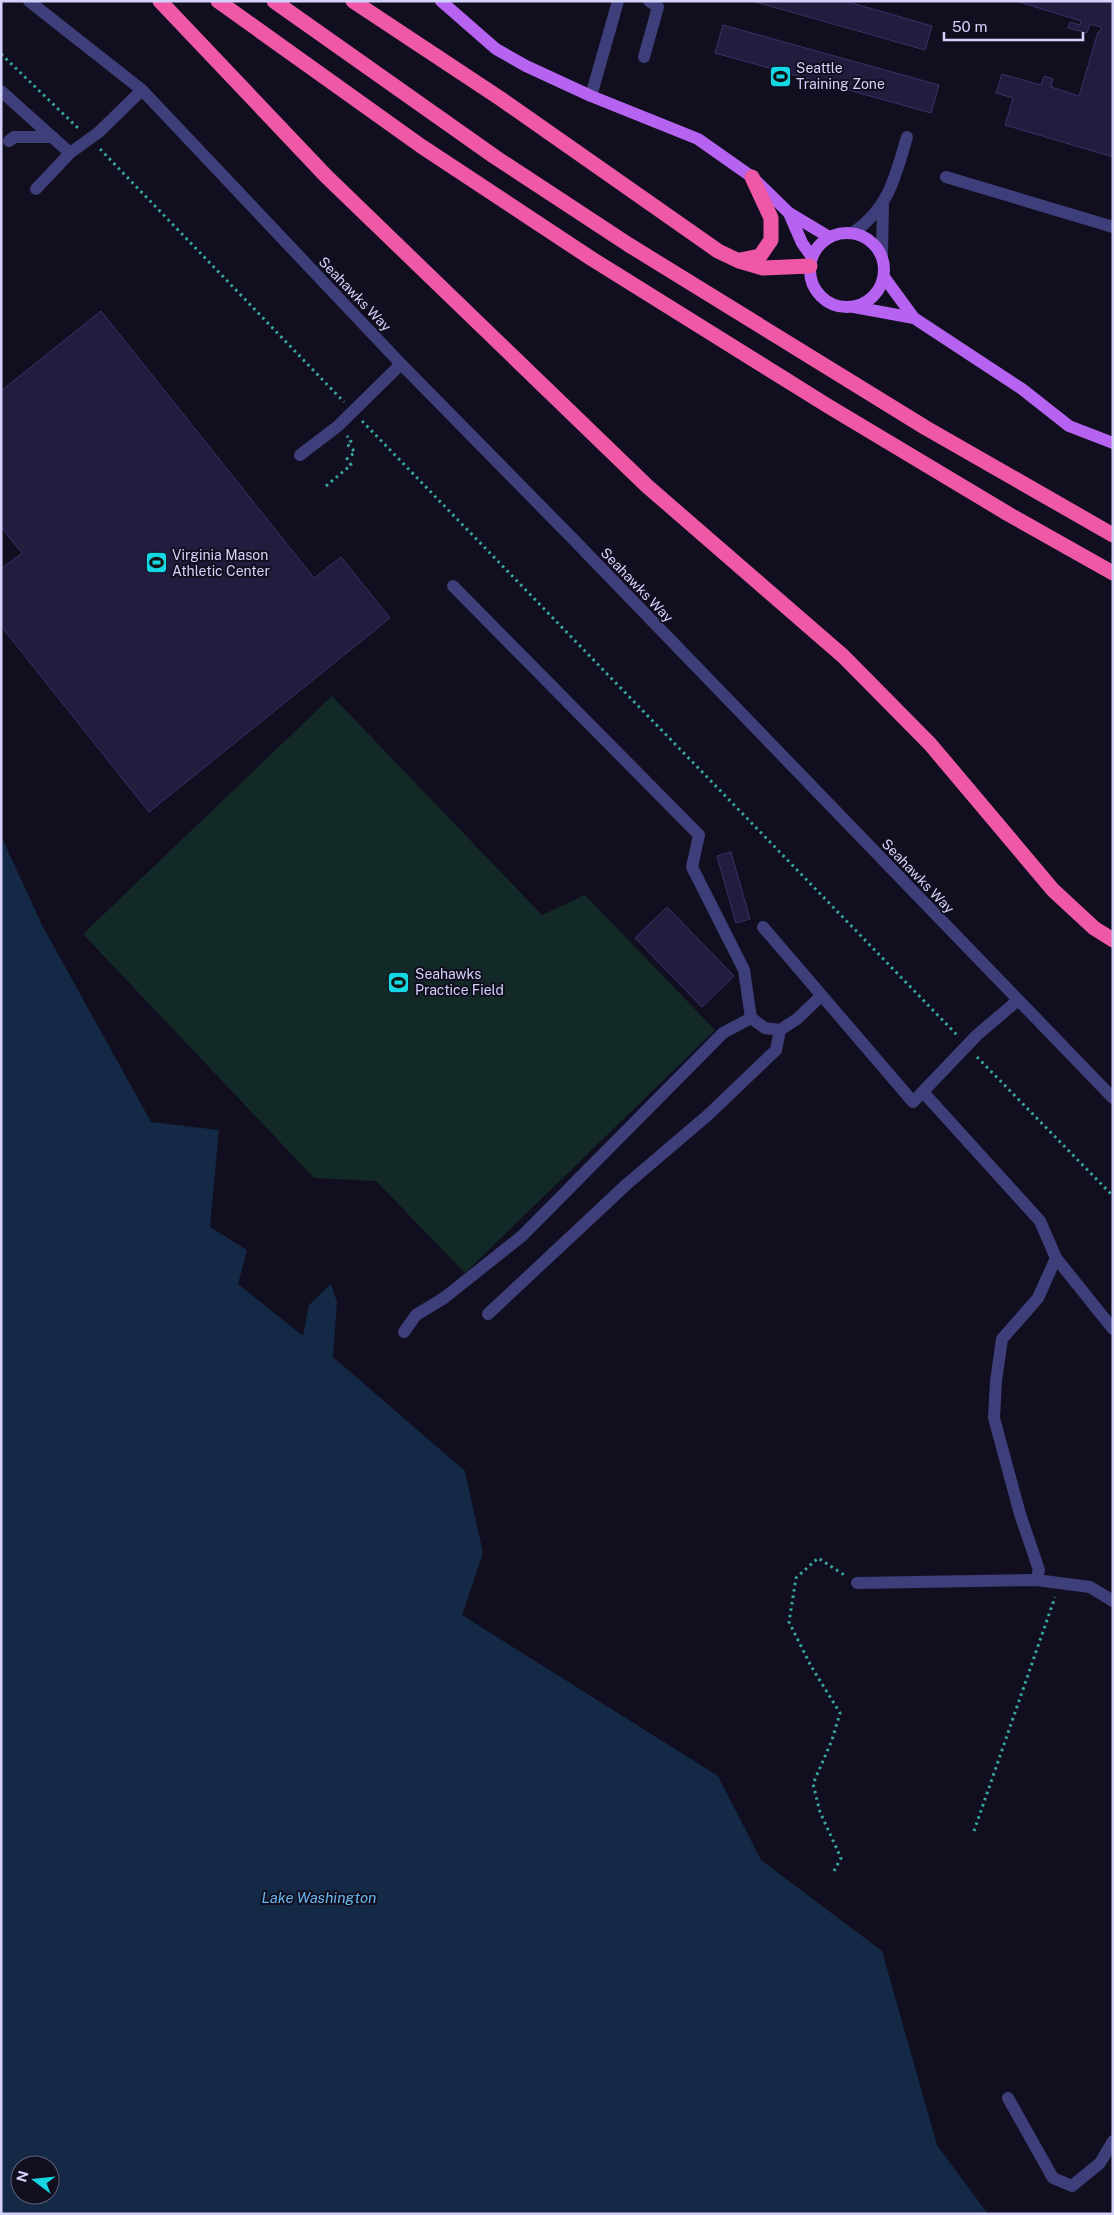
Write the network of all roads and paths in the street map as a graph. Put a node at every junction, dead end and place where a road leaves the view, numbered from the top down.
1 (28, 1) edge
2 (160, 1) edge
3 (218, 1) edge
4 (274, 1) edge
5 (353, 1) edge
6 (618, 1) edge
7 (649, 1) edge
8 (444, 2) edge
9 (1, 54) edge
10 (644, 58) dead end
11 (142, 90) junction
12 (1, 91) edge
13 (591, 96) junction
14 (79, 129) dead end
15 (53, 137) junction
16 (907, 138) dead end
17 (9, 141) dead end
18 (100, 150) dead end
19 (70, 153) junction
20 (752, 177) junction
21 (946, 177) dead end
22 (36, 189) dead end
23 (883, 204) junction
24 (789, 213) junction
25 (1113, 227) edge
26 (854, 232) junction
27 (829, 237) junction
28 (882, 254) junction
29 (739, 261) junction
30 (811, 262) junction
31 (884, 276) junction
32 (854, 307) junction
33 (914, 318) junction
34 (401, 364) junction
35 (344, 402) dead end
36 (362, 421) dead end
37 (1113, 443) edge
38 (355, 452) dead end
39 (300, 455) dead end
40 (326, 486) dead end
41 (1113, 535) edge
42 (1113, 573) edge
43 (453, 586) dead end
44 (763, 927) dead end
45 (1113, 940) edge
46 (822, 996) junction
47 (1018, 1001) junction
48 (751, 1018) junction
49 (780, 1030) junction
50 (960, 1038) dead end
51 (975, 1054) dead end
52 (923, 1092) junction
53 (1113, 1098) edge
54 (1113, 1196) edge
55 (1056, 1258) junction
56 (488, 1314) dead end
57 (1113, 1329) edge
58 (404, 1332) dead end
59 (1036, 1580) junction
60 (857, 1583) joint
61 (1060, 1583) junction
62 (1113, 1601) edge
63 (974, 1831) dead end
64 (834, 1871) dead end
65 (1008, 2098) dead end
66 (1113, 2142) edge

1 - 11 street, Seahawks Way
2 - 45 highway
3 - 42 highway
4 - 41 highway
5 - 29 highway
6 - 13 street
7 - 10 street
8 - 13 main road
9 - 14 path
11 - 19 street
11 - 34 street, Seahawks Way
12 - 15 street
13 - 20 main road
15 - 17 street
15 - 19 street
16 - 23 street
18 - 35 path
19 - 22 street
20 - 24 main road
20 - 29 highway
21 - 25 street
23 - 26 street
23 - 28 street
24 - 27 main road
24 - 30 main road
26 - 27 main road
26 - 28 main road
27 - 30 main road
28 - 31 main road
29 - 30 highway
30 - 32 main road
31 - 32 main road
31 - 33 main road
32 - 33 main road
33 - 37 main road
34 - 39 street
34 - 47 street, Seahawks Way
36 - 50 path
38 - 40 path
43 - 48 street
44 - 46 street
46 - 49 street
46 - 52 street
47 - 52 street
47 - 53 street, Seahawks Way
48 - 49 street
48 - 58 street
49 - 56 street
51 - 54 path
52 - 55 street
55 - 57 street
55 - 59 street
59 - 60 street
59 - 61 street
60 - 64 path
61 - 62 street
61 - 63 path
65 - 66 street

